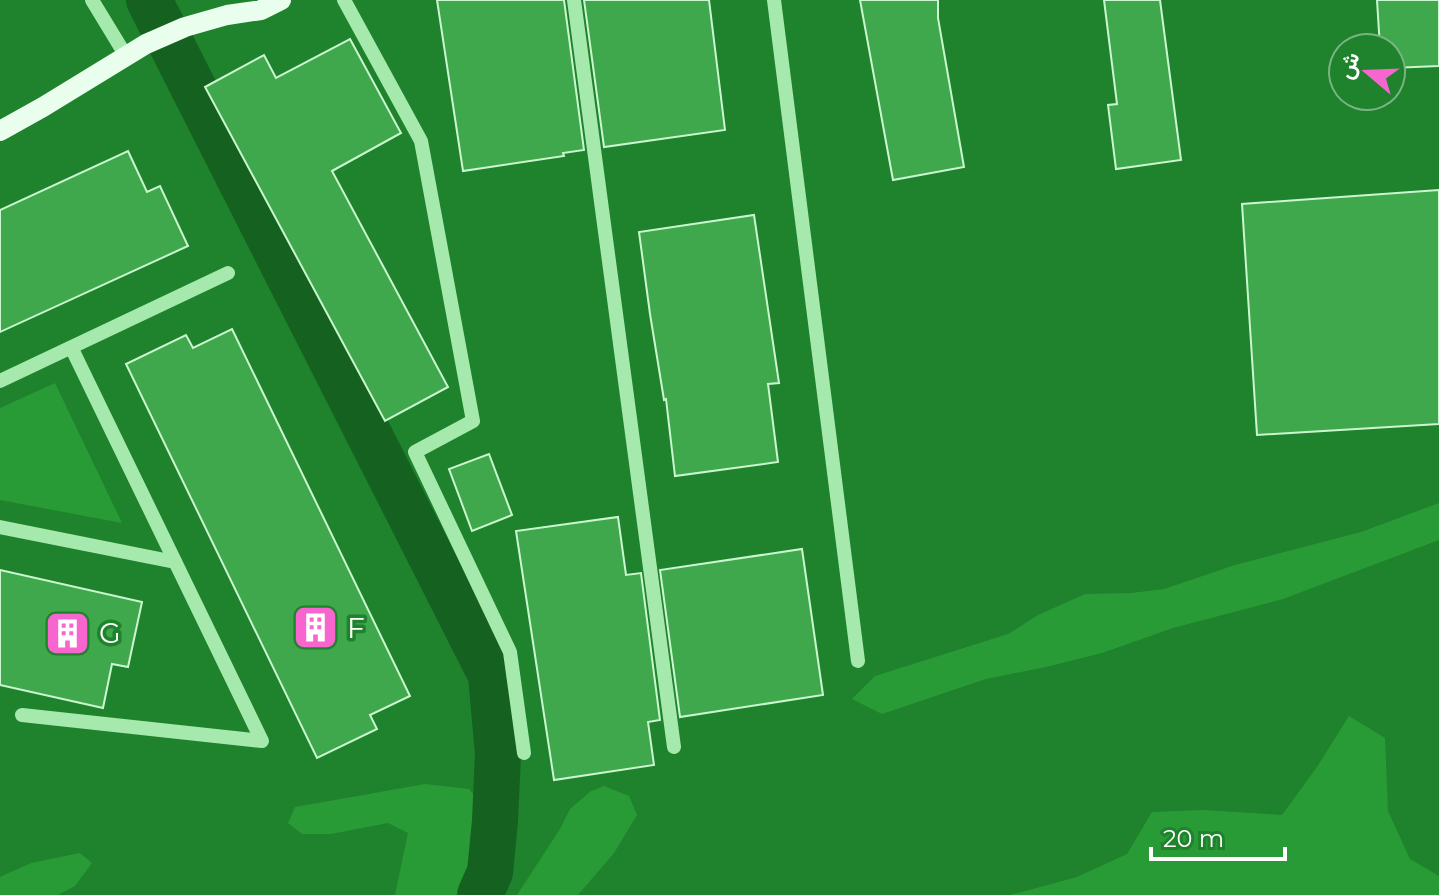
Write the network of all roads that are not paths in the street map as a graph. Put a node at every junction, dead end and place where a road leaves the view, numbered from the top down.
1 (92, 0) edge
2 (281, 0) edge
3 (344, 0) edge
4 (574, 0) edge
5 (774, 0) edge
6 (126, 56) junction
7 (0, 131) edge
8 (228, 273) dead end
9 (72, 349) junction
10 (0, 381) edge
11 (0, 527) edge
12 (175, 562) junction
13 (858, 661) dead end
14 (22, 715) dead end
15 (674, 747) dead end
16 (524, 753) dead end

1 - 6 street
2 - 6 main road
3 - 16 street
4 - 15 street
5 - 13 street
6 - 7 main road
8 - 9 street
9 - 10 street
9 - 12 street
11 - 12 street
12 - 14 street

